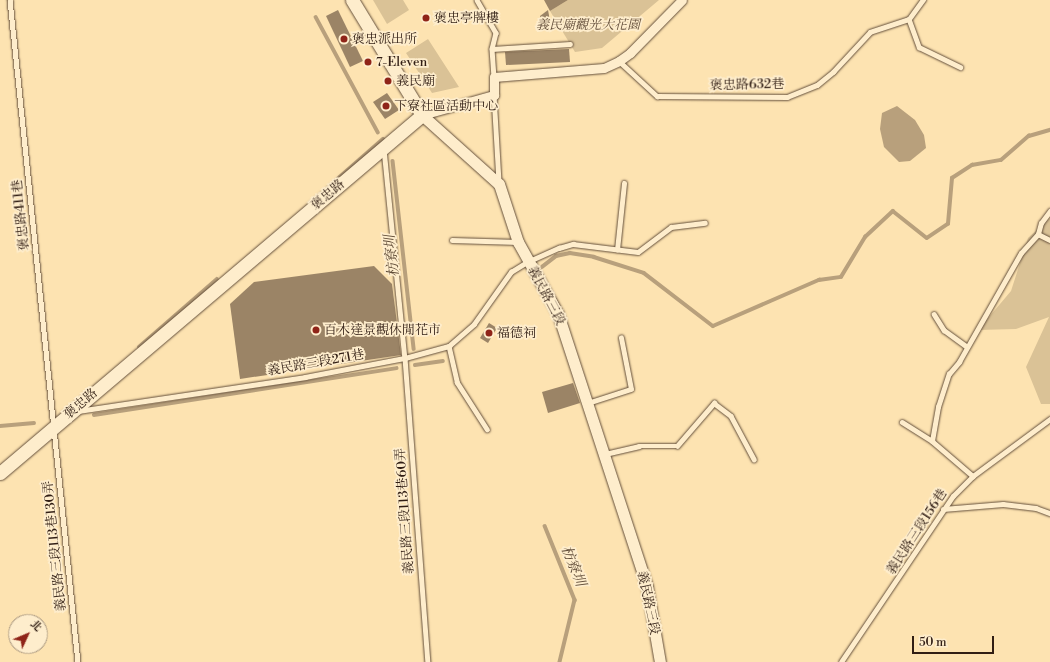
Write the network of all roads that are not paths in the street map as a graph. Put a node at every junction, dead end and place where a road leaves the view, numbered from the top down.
1 (10, 0) edge
2 (352, 0) edge
3 (477, 0) edge
4 (682, 0) edge
5 (923, 0) edge
6 (909, 19) junction
7 (570, 44) dead end
8 (492, 49) junction
9 (619, 61) junction
10 (960, 67) dead end
11 (494, 77) junction
12 (494, 95) junction
13 (422, 115) junction
14 (384, 147) junction
15 (624, 183) dead end
16 (499, 184) junction
17 (1050, 211) edge
18 (705, 223) dead end
19 (1038, 234) junction
20 (452, 240) dead end
21 (1050, 240) edge
22 (518, 242) junction
23 (617, 250) junction
24 (527, 262) junction
25 (934, 314) dead end
26 (621, 338) dead end
27 (449, 346) junction
28 (966, 346) junction
29 (405, 358) junction
30 (588, 403) junction
31 (71, 413) junction
32 (1050, 419) edge
33 (902, 422) dead end
34 (54, 428) junction
35 (487, 429) dead end
36 (932, 441) junction
37 (604, 454) junction
38 (754, 459) dead end
39 (0, 473) edge
40 (973, 476) junction
41 (943, 510) junction
42 (1050, 512) edge
43 (78, 662) edge
44 (428, 662) edge
45 (660, 662) edge
46 (841, 662) edge

1 - 34 lane, 褒忠路411巷
2 - 13 main road, 義民路三段
3 - 8 lane
4 - 9 street
5 - 6 lane
6 - 9 lane, 褒忠路632巷
6 - 10 lane
7 - 8 lane
8 - 11 lane
9 - 11 street
11 - 12 street
12 - 13 street, 褒忠路
12 - 16 lane
13 - 14 main road, 褒忠路
13 - 16 street, 義民路三段
14 - 29 lane, 義民路三段113巷60弄
14 - 31 main road, 褒忠路
15 - 23 lane
16 - 22 street, 義民路三段
17 - 19 lane
18 - 23 lane, 義民路三段271巷
19 - 21 lane
19 - 28 lane
20 - 22 lane
22 - 24 street, 義民路三段
23 - 24 lane, 義民路三段271巷
24 - 27 lane, 義民路三段271巷
24 - 30 street, 義民路三段
25 - 28 lane
26 - 30 lane
27 - 29 lane, 義民路三段271巷
27 - 35 lane
28 - 36 lane
29 - 31 lane, 義民路三段271巷
29 - 44 lane, 義民路三段113巷60弄
30 - 37 street, 義民路三段
31 - 34 main road, 褒忠路
32 - 40 lane, 義民路三段156巷
33 - 36 lane
34 - 39 main road, 褒忠路
34 - 43 lane, 義民路三段113巷130弄
36 - 40 lane
37 - 38 lane
37 - 45 street, 義民路三段
40 - 41 lane, 義民路三段156巷
41 - 42 lane
41 - 46 lane, 義民路三段156巷

